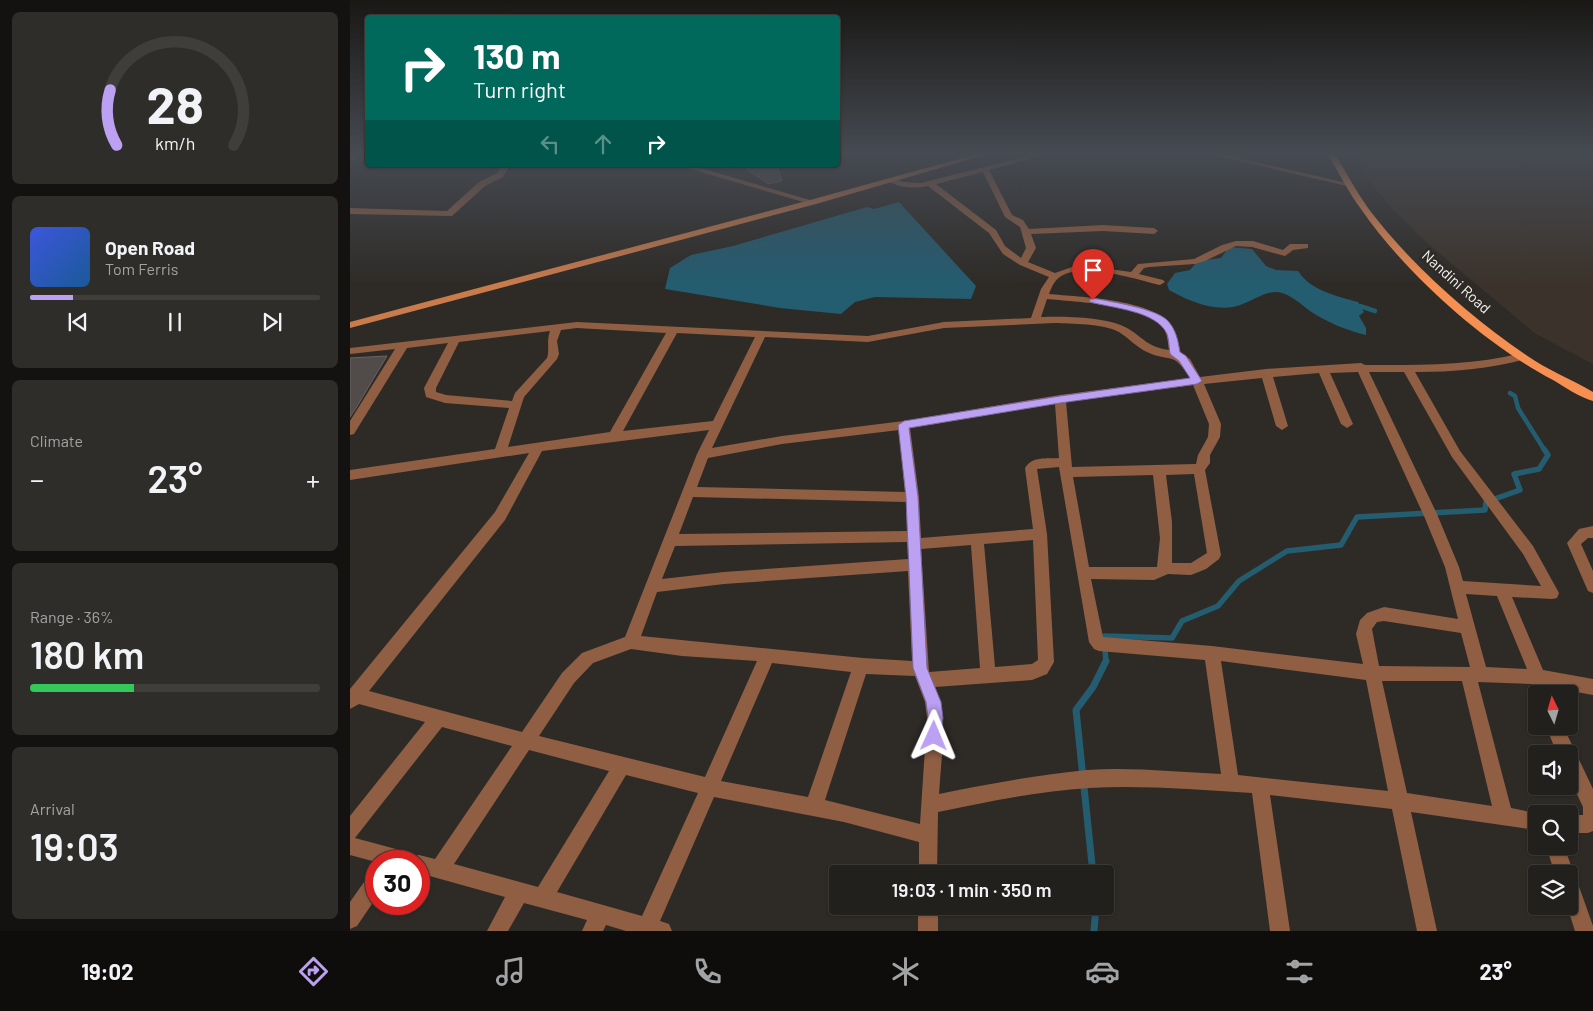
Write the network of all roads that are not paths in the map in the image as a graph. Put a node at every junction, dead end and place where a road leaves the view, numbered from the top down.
1 (467, 197) edge
2 (798, 197) edge
3 (828, 197) edge
4 (949, 197) edge
5 (999, 197) edge
6 (1357, 197) edge
7 (812, 202) junction
8 (350, 211) edge
9 (1154, 231) dead end
10 (1026, 232) junction
11 (1305, 246) dead end
12 (1023, 263) junction
13 (1055, 276) junction
14 (1133, 276) junction
15 (1160, 282) dead end
16 (1044, 296) junction
17 (1035, 321) junction
18 (350, 325) edge
19 (557, 327) junction
20 (673, 330) junction
21 (761, 335) junction
22 (456, 339) junction
23 (403, 345) junction
24 (350, 351) edge
25 (1175, 354) junction
26 (1522, 357) junction
27 (1361, 367) junction
28 (1407, 368) junction
29 (1323, 369) junction
30 (1266, 373) junction
31 (1197, 381) junction
32 (1593, 397) edge
33 (1060, 399) junction
34 (516, 405) junction
35 (1347, 424) dead end
36 (717, 425) junction
37 (904, 425) junction
38 (1282, 426) dead end
39 (350, 432) edge
40 (614, 436) junction
41 (539, 446) junction
42 (500, 452) junction
43 (703, 454) junction
44 (1066, 467) junction
45 (1199, 469) junction
46 (1158, 470) junction
47 (350, 475) edge
48 (689, 492) junction
49 (912, 497) junction
50 (1593, 532) edge
51 (1040, 534) junction
52 (977, 538) junction
53 (670, 540) junction
54 (913, 540) junction
55 (914, 565) junction
56 (1164, 568) junction
57 (1084, 573) junction
58 (653, 586) junction
59 (1458, 587) junction
60 (1593, 587) edge
61 (1501, 590) junction
62 (1468, 627) junction
63 (631, 642) junction
64 (1212, 653) junction
65 (768, 655) junction
66 (861, 666) junction
67 (1372, 673) junction
68 (922, 674) junction
69 (1474, 674) junction
70 (988, 675) junction
71 (1538, 677) junction
72 (1540, 685) edge
73 (1593, 687) edge
74 (353, 698) edge
75 (439, 718) junction
76 (525, 741) junction
77 (622, 765) junction
78 (1578, 777) edge
79 (1231, 784) junction
80 (1260, 785) junction
81 (709, 787) junction
82 (1399, 800) junction
83 (929, 805) junction
84 (814, 807) junction
85 (1504, 816) junction
86 (1593, 817) edge
87 (1528, 820) edge
88 (1578, 824) edge
89 (350, 831) edge
90 (928, 835) junction
91 (350, 846) edge
92 (365, 850) edge
93 (928, 865) edge
94 (430, 867) edge
95 (439, 870) junction
96 (520, 892) junction
97 (365, 898) edge
98 (544, 898) junction
99 (1578, 910) edge
100 (928, 915) edge
101 (350, 919) edge
102 (596, 922) edge
103 (655, 929) edge
104 (497, 931) edge
105 (928, 931) edge
106 (1280, 931) edge
107 (1427, 931) edge
108 (1585, 931) edge

1 - 8 street
2 - 7 street
3 - 7 main road
4 - 12 street
5 - 10 street
6 - 26 main road, Nandini Road
7 - 18 main road
9 - 10 street
10 - 12 street
11 - 14 street
12 - 13 street
13 - 14 street
13 - 16 street
14 - 15 street
16 - 17 street
16 - 25 street
17 - 21 street
17 - 25 street
19 - 20 street
19 - 22 street
19 - 34 street
20 - 21 street
20 - 40 street
21 - 36 street
22 - 23 street
22 - 34 street
23 - 24 street
23 - 39 street
25 - 31 street
26 - 28 street
26 - 32 main road, Nandini Road
27 - 28 street
27 - 29 street
27 - 59 street
28 - 61 street
29 - 30 street
29 - 35 street
30 - 31 street
30 - 38 street
31 - 33 street
31 - 45 street
33 - 37 street
33 - 44 street
34 - 42 street
36 - 40 street
36 - 43 street
37 - 43 street
37 - 49 street
40 - 41 street
41 - 42 street
41 - 74 street
42 - 47 street
43 - 48 street
44 - 46 street
44 - 51 street
44 - 57 street
45 - 46 street
45 - 56 street
46 - 56 street
48 - 49 street
48 - 53 street
49 - 54 street
50 - 60 street
51 - 52 street
51 - 70 street
52 - 54 street
52 - 70 street
53 - 54 street
53 - 58 street
54 - 55 street
55 - 58 street
55 - 68 street
56 - 57 street
57 - 64 street
58 - 63 street
59 - 61 street
59 - 62 street
61 - 71 street
62 - 67 street
62 - 69 street
63 - 65 street
63 - 76 street
64 - 67 street
64 - 79 street
65 - 66 street
65 - 81 street
66 - 68 street
66 - 84 street
67 - 69 street
67 - 82 street
68 - 70 street
68 - 83 street
69 - 71 street
69 - 85 street
71 - 72 street
71 - 73 street
74 - 75 street
75 - 76 street
75 - 89 street
76 - 77 street
76 - 95 street
77 - 81 street
77 - 98 street
78 - 86 street
79 - 80 street
79 - 83 street
80 - 82 street
80 - 106 street
81 - 84 street
81 - 103 street
82 - 85 street
82 - 107 street
83 - 90 street
84 - 90 street
85 - 87 street
86 - 88 street
90 - 93 street
91 - 92 street
94 - 95 street
95 - 96 street
96 - 98 street
96 - 104 street
97 - 101 street
98 - 102 street
99 - 108 street
100 - 105 street
102 - 103 street

